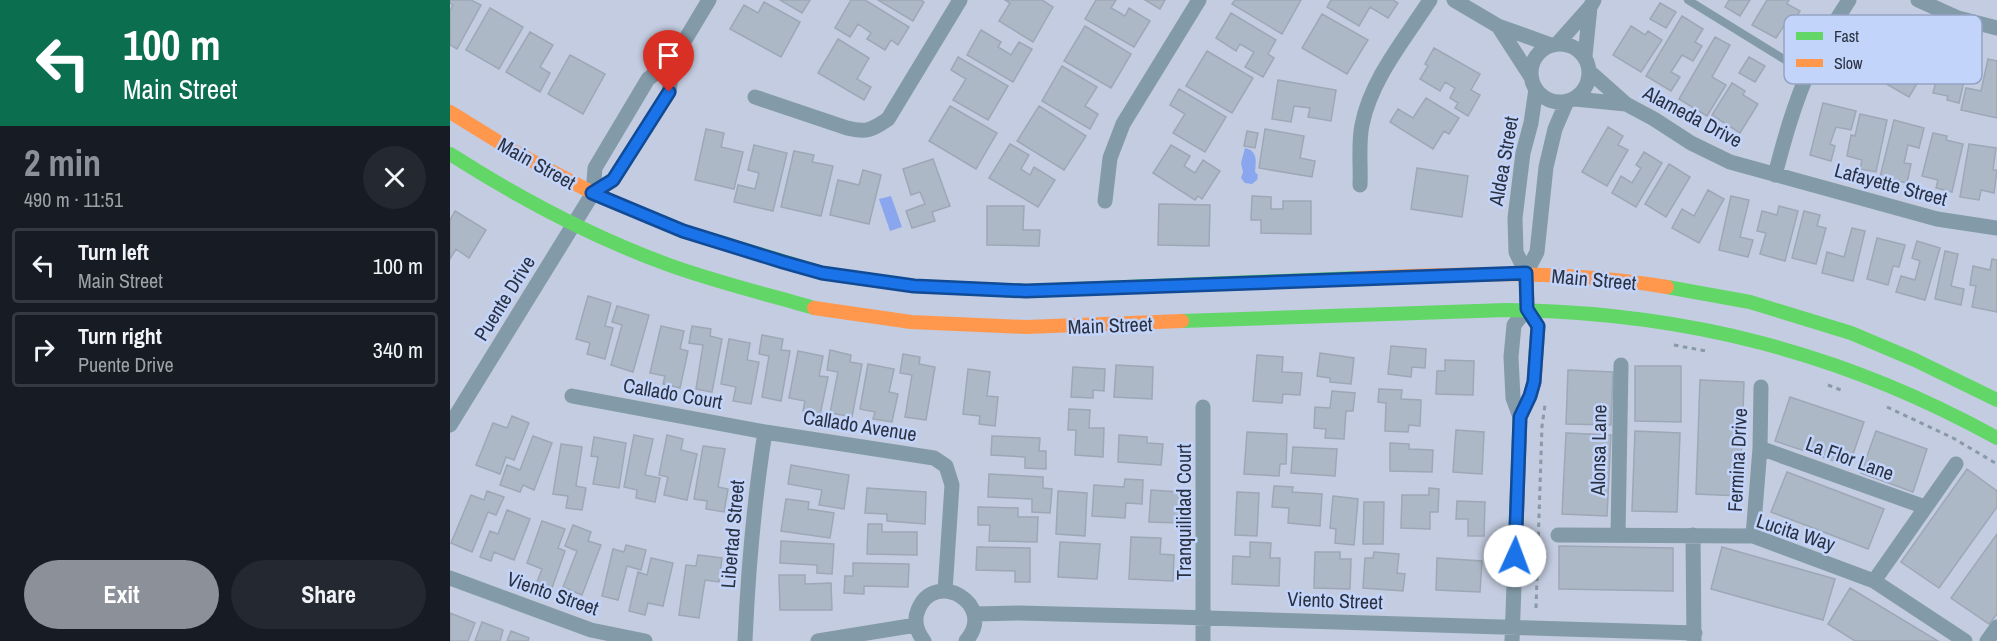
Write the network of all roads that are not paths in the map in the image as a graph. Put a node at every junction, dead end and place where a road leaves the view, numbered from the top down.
1 (709, 0) edge
2 (960, 0) edge
3 (1199, 0) edge
4 (1430, 0) edge
5 (1454, 0) edge
6 (1688, 0) edge
7 (1849, 0) edge
8 (1918, 0) edge
9 (1592, 4) edge
10 (1840, 15) edge
11 (1951, 15) edge
12 (1982, 24) edge
13 (1497, 26) junction
14 (1997, 28) edge
15 (1554, 44) junction
16 (1585, 56) junction
17 (1784, 59) edge
18 (673, 60) junction
19 (1590, 72) junction
20 (1533, 83) junction
21 (1804, 84) edge
22 (755, 97) dead end
23 (1571, 100) junction
24 (1626, 104) junction
25 (450, 112) edge
26 (450, 154) edge
27 (1775, 175) junction
28 (1360, 186) dead end
29 (592, 193) junction
30 (1105, 201) dead end
31 (574, 225) junction
32 (1997, 228) edge
33 (1526, 273) junction
34 (1527, 309) junction
35 (1621, 365) dead end
36 (1761, 387) dead end
37 (572, 396) dead end
38 (1997, 400) edge
39 (1203, 407) dead end
40 (1520, 417) junction
41 (450, 425) edge
42 (765, 432) junction
43 (1997, 438) edge
44 (1760, 448) junction
45 (1956, 464) dead end
46 (1925, 507) junction
47 (1558, 535) dead end
48 (1618, 535) junction
49 (1693, 536) junction
50 (1753, 536) junction
51 (450, 578) edge
52 (1874, 581) junction
53 (945, 591) junction
54 (974, 614) junction
55 (1204, 617) junction
56 (916, 625) junction
57 (1997, 627) edge
58 (1512, 634) edge
59 (1694, 637) edge
60 (645, 641) edge
61 (745, 641) edge
62 (818, 641) edge
63 (924, 641) edge
64 (966, 641) edge
65 (1203, 641) edge
66 (1965, 641) edge
67 (1987, 641) edge

1 - 18 street, Puente Drive
2 - 22 street
3 - 30 street
4 - 28 street
5 - 13 street
6 - 17 lane
7 - 10 street
8 - 11 street
9 - 15 street
9 - 16 street
12 - 14 street
13 - 15 street
13 - 20 street
15 - 16 street
15 - 20 street
16 - 19 street
18 - 29 street, Puente Drive
18 - 29 street, Puente Drive
19 - 23 street
19 - 24 street, Alameda Drive
20 - 23 street
20 - 33 street, Aldea Street
21 - 27 street
23 - 24 street, Alameda Drive
23 - 33 street, Aldea Street
24 - 27 street, Alameda Drive
25 - 29 street, Main Street
26 - 31 street, Main Street
27 - 32 street, Lafayette Street
29 - 31 street, Puente Drive
29 - 33 street, Main Street
31 - 34 street, Main Street
31 - 41 street, Puente Drive
33 - 34 street, Aldea Street
33 - 38 street, Main Street
34 - 40 street, Aldea Street
34 - 40 street, Aldea Street
34 - 43 street, Main Street
35 - 48 street, Alonsa Lane
36 - 44 street, Fermina Drive
37 - 42 street, Callado Court
39 - 55 street, Tranquilidad Court
40 - 58 street, Aldea Street
42 - 53 street, Callado Avenue
42 - 61 street, Libertad Street
44 - 46 street, La Flor Lane
44 - 50 street, Fermina Drive
45 - 46 street
46 - 52 street
47 - 48 street, Lucita Way
48 - 49 street, Lucita Way
49 - 50 street, Lucita Way
49 - 59 street
50 - 52 street, Lucita Way
51 - 60 street, Viento Street
52 - 66 street, Lucita Way
53 - 54 street
53 - 56 street
54 - 55 street, Viento Street
54 - 64 street
55 - 58 street, Viento Street
55 - 65 street, Tranquilidad Court
56 - 62 street
56 - 63 street
57 - 67 street
58 - 59 street, Viento Street

